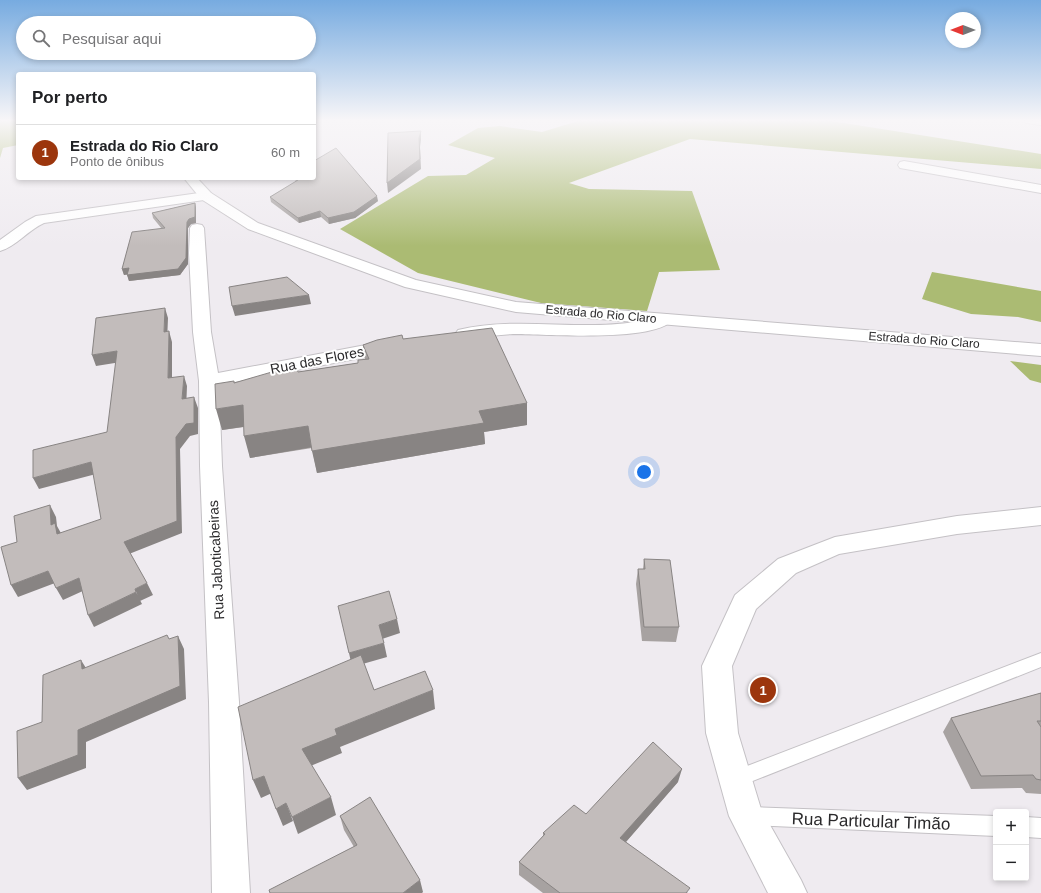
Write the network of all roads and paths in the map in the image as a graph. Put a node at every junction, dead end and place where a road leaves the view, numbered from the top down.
1 (904, 165) dead end
2 (192, 180) edge
3 (1041, 189) edge
4 (206, 196) junction
5 (196, 228) dead end
6 (0, 246) edge
7 (664, 319) junction
8 (448, 335) edge
9 (409, 343) edge
10 (1041, 350) edge
11 (209, 381) junction
12 (1041, 516) edge
13 (1041, 660) edge
14 (735, 779) junction
15 (746, 816) junction
16 (993, 826) edge
17 (1029, 827) edge
18 (1041, 828) edge
19 (231, 893) edge
20 (788, 893) edge

1 - 3 street
2 - 4 street, Estrada do Rio Claro
4 - 6 street
4 - 7 street, Estrada do Rio Claro
5 - 11 street, Rua Jaboticabeiras
7 - 8 street
7 - 10 street, Estrada do Rio Claro
9 - 11 street, Rua das Flores
11 - 19 street, Rua Jaboticabeiras
12 - 14 street
13 - 14 lane
14 - 15 street
15 - 16 lane, Rua Particular Timão
15 - 20 street
17 - 18 lane

